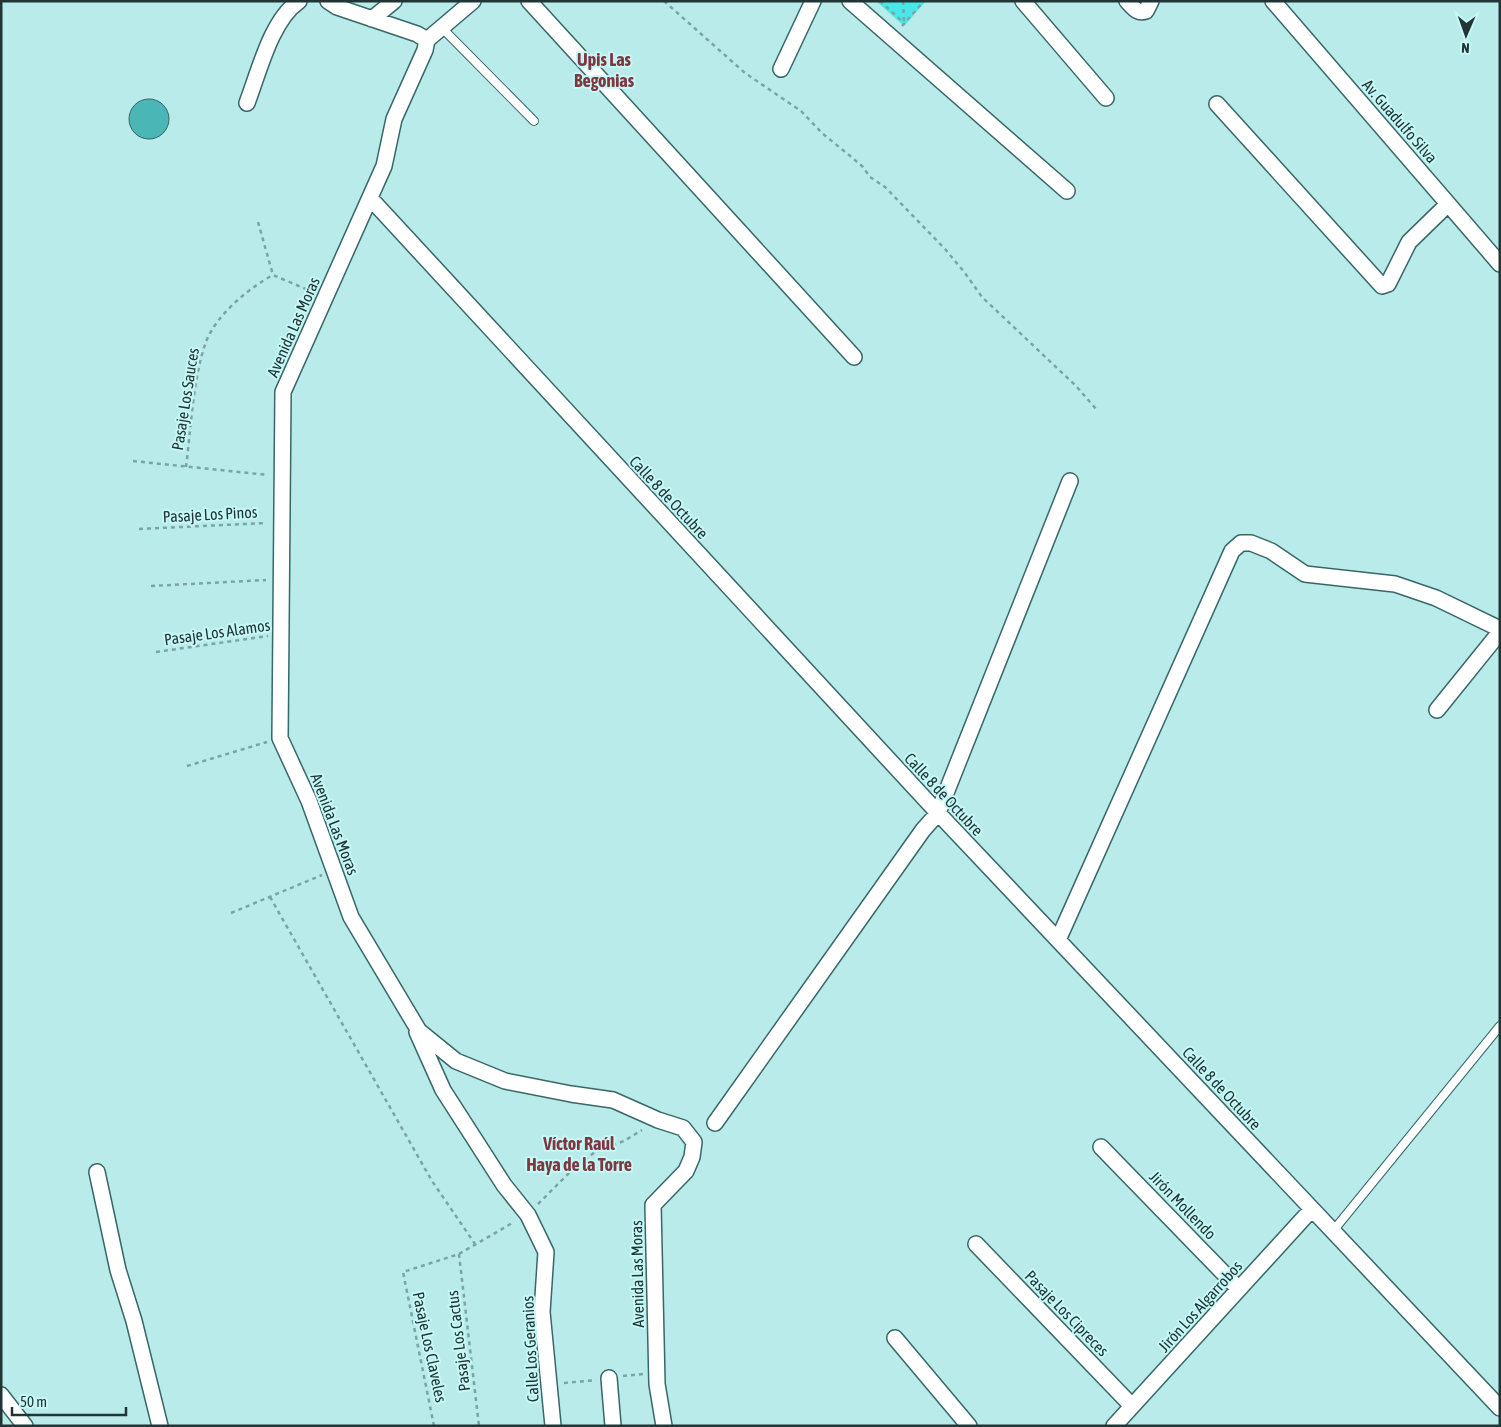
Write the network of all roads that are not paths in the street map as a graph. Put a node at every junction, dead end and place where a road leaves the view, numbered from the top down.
1 (299, 1) edge
2 (328, 1) edge
3 (394, 1) edge
4 (473, 1) edge
5 (529, 1) edge
6 (814, 1) edge
7 (850, 1) edge
8 (1022, 1) edge
9 (1127, 1) edge
10 (1151, 1) edge
11 (1273, 1) edge
12 (372, 18) junction
13 (442, 28) junction
14 (427, 40) junction
15 (781, 69) dead end
16 (1106, 98) dead end
17 (247, 103) dead end
18 (1218, 104) dead end
19 (534, 121) dead end
20 (1067, 191) dead end
21 (370, 198) junction
22 (1448, 204) junction
23 (1500, 264) edge
24 (854, 357) dead end
25 (1070, 481) dead end
26 (1500, 630) edge
27 (1438, 710) dead end
28 (938, 813) junction
29 (1058, 940) junction
30 (408, 1013) junction
31 (1500, 1026) edge
32 (715, 1123) dead end
33 (1101, 1146) dead end
34 (97, 1172) dead end
35 (1312, 1209) junction
36 (1332, 1231) junction
37 (976, 1244) dead end
38 (1239, 1289) junction
39 (895, 1338) dead end
40 (609, 1378) dead end
41 (1, 1395) edge
42 (1132, 1406) junction
43 (1500, 1408) edge
44 (24, 1426) edge
45 (160, 1426) edge
46 (553, 1426) edge
47 (612, 1426) edge
48 (664, 1426) edge
49 (969, 1426) edge
50 (1114, 1426) edge

1 - 17 street
2 - 12 street
3 - 12 street
4 - 13 street
5 - 24 street
6 - 15 street
7 - 20 street
8 - 16 street
9 - 10 street
11 - 22 street, Av. Guadulfo Silva
12 - 14 street
13 - 14 street
13 - 19 lane
14 - 21 street, Avenida Las Moras
18 - 22 street
21 - 28 street, Calle 8 de Octubre
21 - 30 street, Avenida Las Moras
22 - 23 street, Av. Guadulfo Silva
25 - 28 street
26 - 27 street
26 - 29 street
28 - 29 street, Calle 8 de Octubre
28 - 32 street
29 - 35 street, Calle 8 de Octubre
30 - 46 street, Calle Los Geranios
30 - 48 street, Avenida Las Moras
31 - 36 lane
33 - 38 street, Jirón Mollendo
34 - 45 street
35 - 36 street, Calle 8 de Octubre
35 - 38 street, Jirón Los Algarrobos
36 - 43 street, Calle 8 de Octubre
37 - 42 street, Pasaje Los Cipreces
38 - 42 street, Jirón Los Algarrobos
39 - 49 street
40 - 47 street
41 - 44 street
42 - 50 street, Jirón Los Algarrobos

